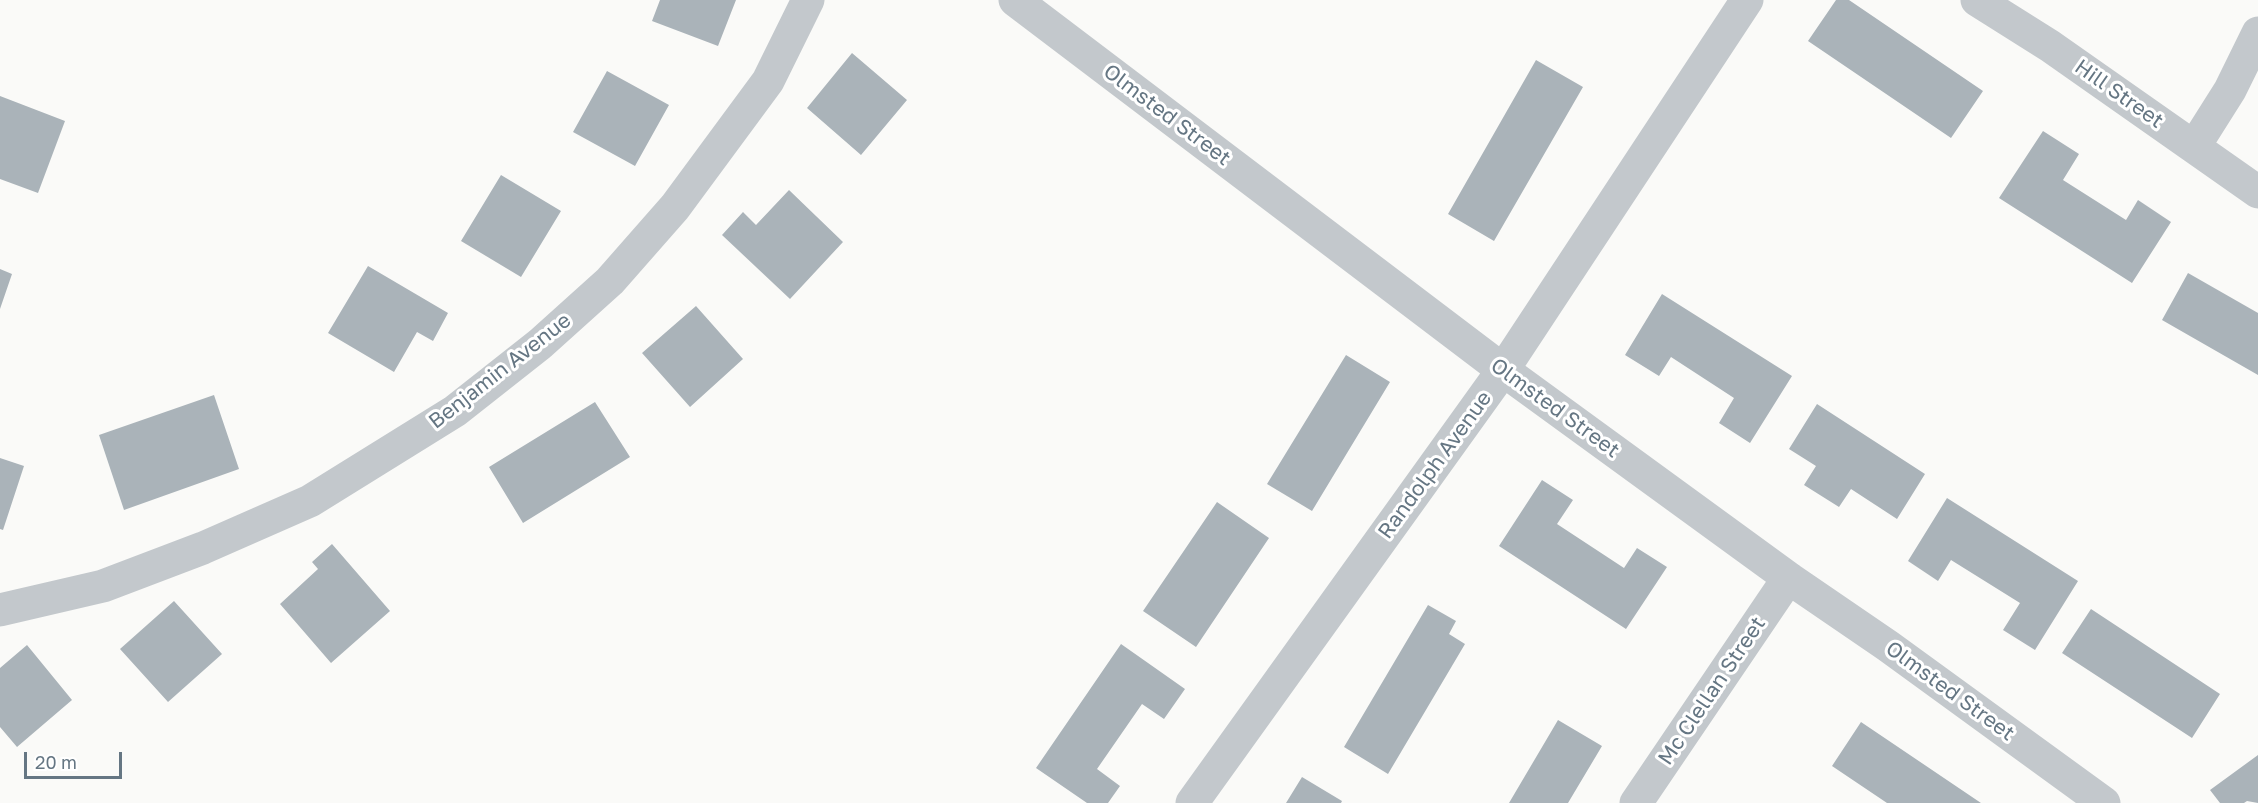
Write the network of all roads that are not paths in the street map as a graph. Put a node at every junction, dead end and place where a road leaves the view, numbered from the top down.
1 (808, 0) edge
2 (1015, 0) edge
3 (1747, 0) edge
4 (1977, 0) edge
5 (2258, 33) edge
6 (2194, 147) junction
7 (2258, 192) edge
8 (1503, 370) junction
9 (1790, 579) junction
10 (0, 610) edge
11 (1192, 803) edge
12 (1636, 803) edge
13 (2104, 803) edge

1 - 10 street, Benjamin Avenue
2 - 8 street, Olmsted Street
3 - 8 street, Randolph Avenue
4 - 6 street, Hill Street
5 - 6 street
6 - 7 street, Hill Street
8 - 9 street, Olmsted Street
8 - 11 street, Randolph Avenue
9 - 12 street, Mc Clellan Street
9 - 13 street, Olmsted Street

